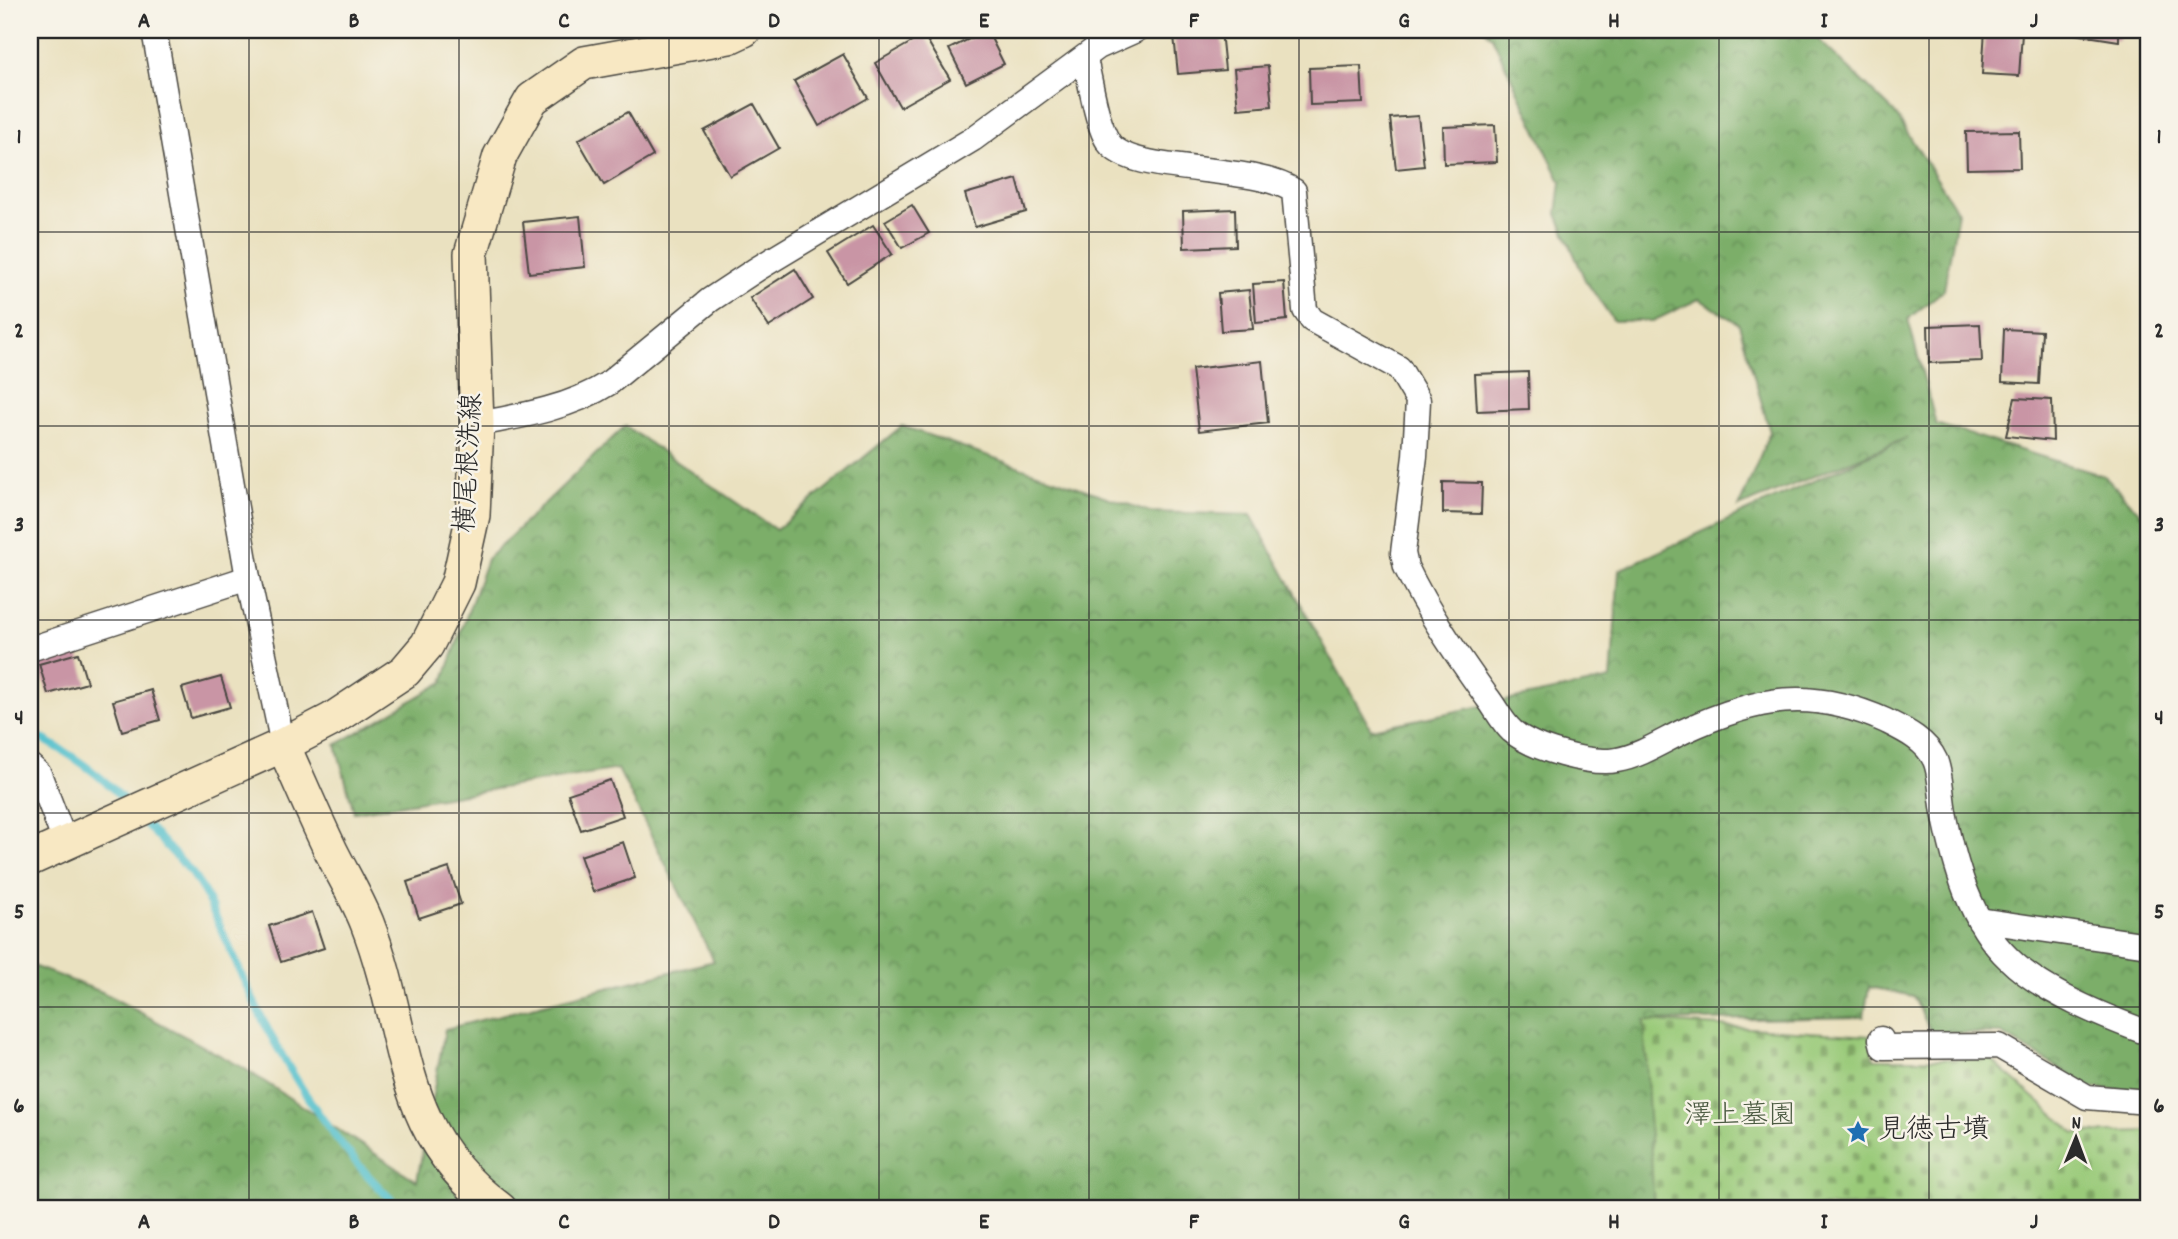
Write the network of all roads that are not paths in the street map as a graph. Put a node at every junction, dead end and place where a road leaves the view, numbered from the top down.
1 (154, 30) edge
2 (744, 30) edge
3 (1136, 30) edge
4 (1095, 46) edge
5 (477, 424) junction
6 (248, 578) junction
7 (30, 649) edge
8 (283, 745) junction
9 (30, 766) edge
10 (65, 842) junction
11 (30, 859) edge
12 (1979, 920) junction
13 (2148, 945) edge
14 (2148, 1033) edge
15 (1881, 1039) dead end
16 (2148, 1102) edge
17 (500, 1209) edge

1 - 6 street
2 - 5 main road, 横尾根洗線
3 - 4 street
4 - 5 street
4 - 12 street
5 - 8 main road, 横尾根洗線
6 - 7 street
6 - 8 street
8 - 10 main road, 横尾根洗線
8 - 17 main road
9 - 10 street
10 - 11 main road, 横尾根洗線
12 - 13 street
12 - 14 street
15 - 16 street

